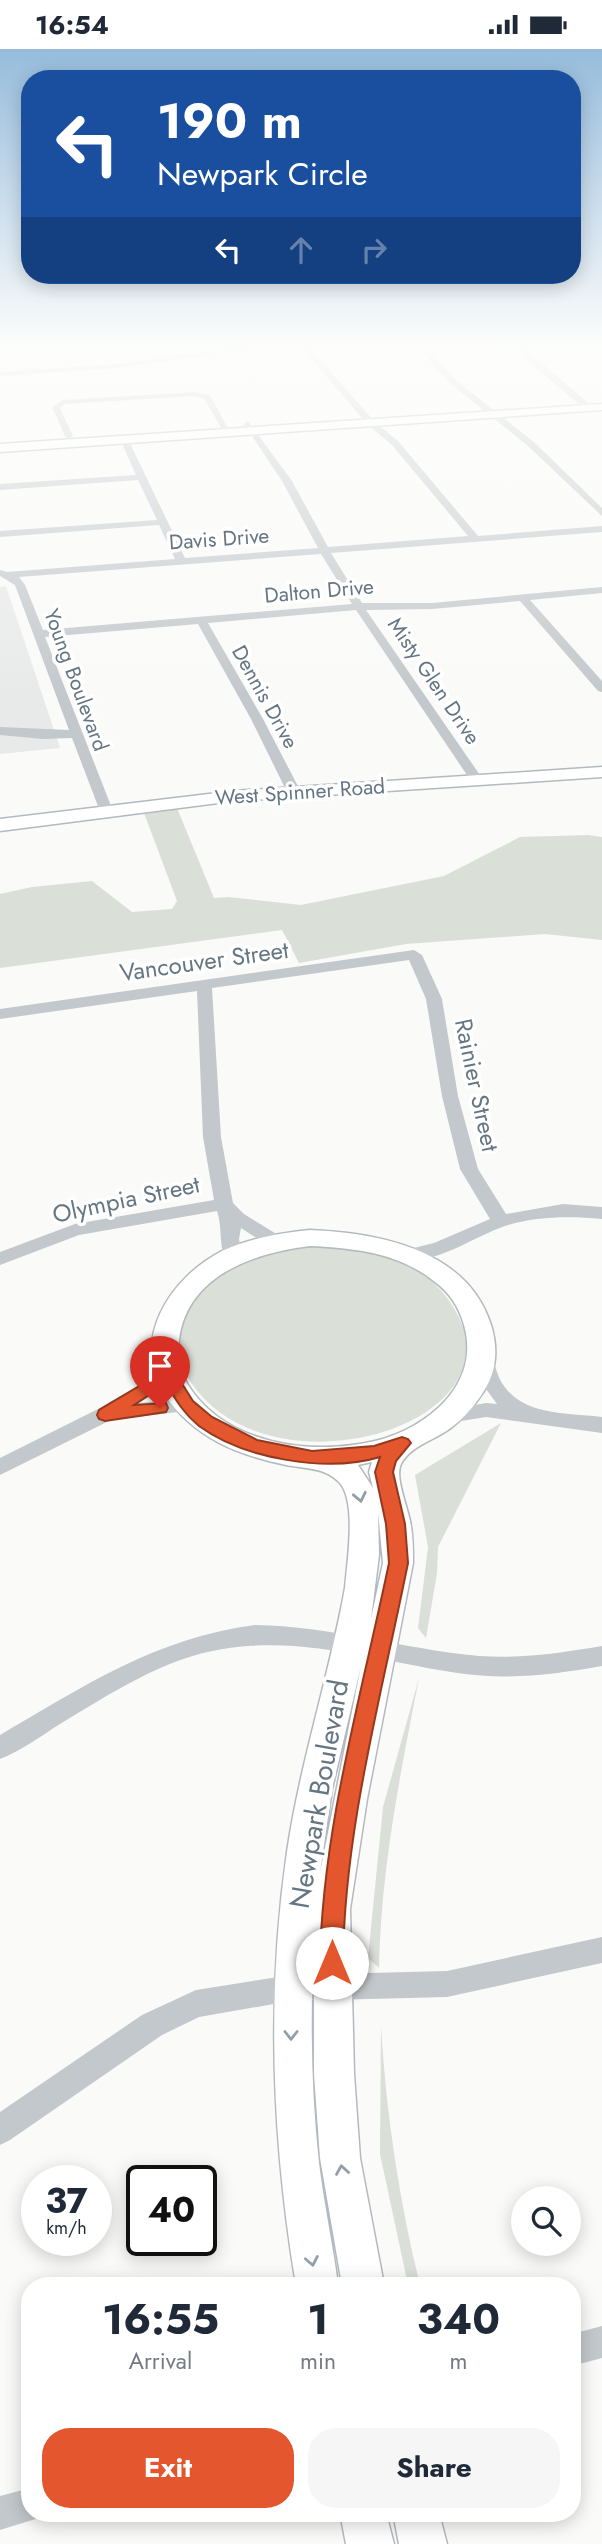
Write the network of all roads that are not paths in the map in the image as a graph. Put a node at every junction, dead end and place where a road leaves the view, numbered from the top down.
1 (134, 462) edge
2 (275, 462) edge
3 (412, 462) edge
4 (549, 462) edge
5 (140, 477) junction
6 (0, 487) edge
7 (602, 513) edge
8 (163, 522) junction
9 (602, 529) edge
10 (0, 534) edge
11 (477, 539) junction
12 (324, 551) junction
13 (181, 561) junction
14 (3, 574) edge
15 (602, 590) edge
16 (522, 597) junction
17 (360, 607) junction
18 (201, 620) junction
19 (40, 634) junction
20 (602, 688) edge
21 (0, 731) edge
22 (76, 734) junction
23 (602, 772) edge
24 (478, 781) junction
25 (294, 792) junction
26 (106, 811) junction
27 (0, 825) edge
28 (414, 955) joint
29 (204, 984) junction
30 (0, 1014) edge
31 (223, 1204) junction
32 (602, 1213) edge
33 (500, 1221) junction
34 (472, 1235) junction
35 (276, 1242) junction
36 (409, 1255) junction
37 (233, 1256) junction
38 (0, 1259) edge
39 (443, 1275) junction
40 (483, 1360) junction
41 (168, 1375) junction
42 (187, 1405) junction
43 (532, 1414) junction
44 (105, 1415) junction
45 (449, 1416) junction
46 (602, 1425) edge
47 (402, 1443) junction
48 (312, 1457) junction
49 (0, 1467) edge
50 (364, 1646) junction
51 (602, 1656) edge
52 (327, 1736) junction
53 (362, 1741) junction
54 (0, 1748) edge
55 (602, 1950) edge
56 (291, 1988) junction
57 (331, 1989) junction
58 (0, 2130) edge
59 (315, 2277) edge
60 (361, 2277) edge
61 (602, 2342) edge
62 (581, 2348) edge
63 (21, 2507) edge
64 (0, 2513) edge
65 (365, 2522) edge
66 (418, 2522) edge
67 (370, 2544) edge
68 (423, 2544) edge

1 - 5 street
2 - 12 street, Misty Glen Drive
3 - 11 street
4 - 7 street
5 - 6 street
5 - 8 street
8 - 10 street
8 - 13 street
9 - 11 street, Davis Drive
11 - 12 street, Davis Drive
12 - 13 street, Davis Drive
12 - 17 street, Misty Glen Drive
13 - 14 street, Davis Drive
14 - 19 street, Young Boulevard
15 - 16 street, Dalton Drive
16 - 17 street, Dalton Drive
16 - 20 street
17 - 18 street, Dalton Drive
17 - 24 street, Misty Glen Drive
18 - 19 street, Dalton Drive
18 - 25 street, Dennis Drive
19 - 22 street, Young Boulevard
21 - 22 street
22 - 26 street, Young Boulevard
23 - 24 street, West Spinner Road
24 - 25 street, West Spinner Road
25 - 26 street, West Spinner Road
26 - 27 street, West Spinner Road
28 - 29 street, Vancouver Street
28 - 33 street, Rainier Street
29 - 30 street, Vancouver Street
29 - 31 street
31 - 35 street
31 - 37 street
31 - 38 street, Olympia Street
32 - 33 street
33 - 34 street
34 - 36 street
34 - 39 street
35 - 36 street
35 - 37 street
36 - 39 street
37 - 41 street
39 - 40 street
40 - 43 street
40 - 45 street
41 - 42 street
41 - 44 street
42 - 44 street
42 - 48 street
43 - 45 street
43 - 46 street
44 - 49 street
45 - 47 street
47 - 48 street
47 - 50 street, Newpark Boulevard
48 -> 50 street, Newpark Boulevard
50 - 51 street
50 - 52 street, Newpark Boulevard
50 - 53 street, Newpark Boulevard
50 - 54 street
52 - 53 street
52 - 56 street, Newpark Boulevard
53 - 57 street, Newpark Boulevard
55 - 57 street
56 - 57 street
56 - 58 street
56 -> 59 street, Newpark Boulevard
60 -> 57 street, Newpark Boulevard
61 - 62 street
63 - 64 street
65 - 67 street
66 - 68 street

